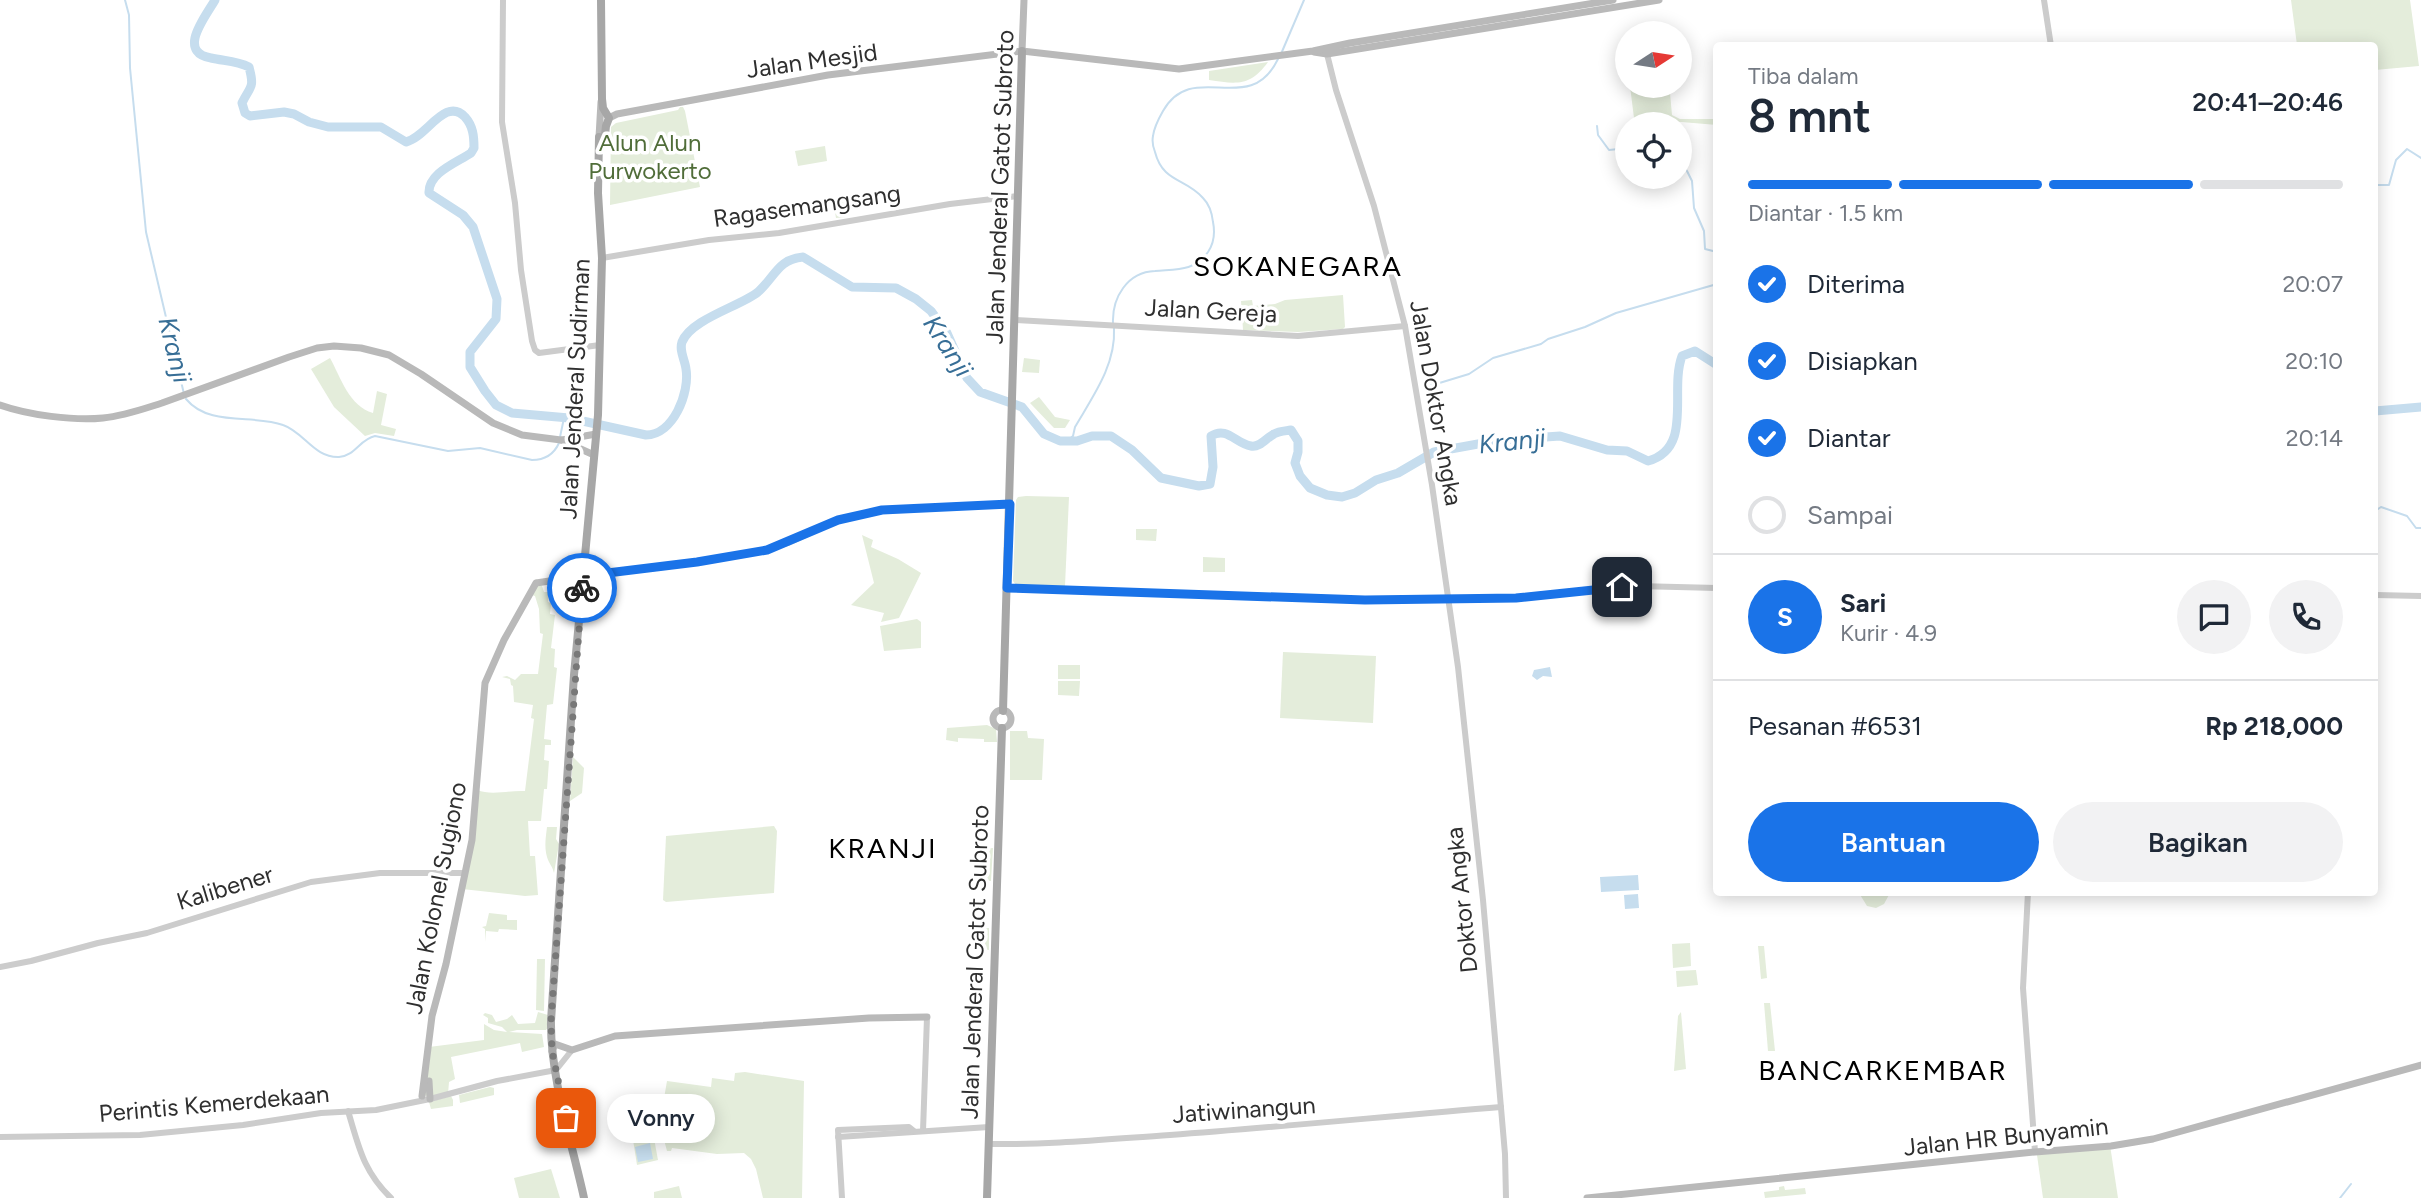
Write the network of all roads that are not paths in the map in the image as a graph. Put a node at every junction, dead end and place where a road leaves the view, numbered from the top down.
1 (503, 0) edge
2 (601, 0) edge
3 (1024, 0) edge
4 (1614, 0) edge
5 (1659, 0) edge
6 (2044, 0) edge
7 (1585, 9) junction
8 (2050, 42) edge
9 (1022, 51) junction
10 (1326, 51) junction
11 (603, 100) junction
12 (613, 116) junction
13 (598, 137) joint
14 (1018, 196) junction
15 (600, 206) junction
16 (602, 258) junction
17 (1015, 320) junction
18 (1405, 326) junction
19 (600, 345) junction
20 (0, 405) edge
21 (596, 433) junction
22 (559, 440) junction
23 (594, 455) junction
24 (1010, 504) junction
25 (583, 576) junction
26 (1007, 588) junction
27 (1713, 588) edge
28 (2378, 595) edge
29 (2421, 596) edge
30 (1448, 599) junction
31 (1003, 711) joint
32 (1002, 728) joint
33 (465, 873) junction
34 (2028, 896) edge
35 (0, 967) edge
36 (927, 1017) joint
37 (572, 1050) junction
38 (552, 1051) junction
39 (2421, 1065) edge
40 (555, 1070) junction
41 (427, 1074) junction
42 (422, 1096) joint
43 (430, 1099) junction
44 (396, 1104) junction
45 (1501, 1107) junction
46 (348, 1111) junction
47 (989, 1127) junction
48 (923, 1131) junction
49 (0, 1137) edge
50 (989, 1144) junction
51 (2035, 1152) junction
52 (391, 1198) edge
53 (584, 1198) edge
54 (842, 1198) edge
55 (987, 1198) edge
56 (1506, 1198) edge
57 (1587, 1198) edge

1 - 19 street
2 - 11 main road, Jalan Jenderal Sudirman
3 - 9 main road, Jalan Jenderal Gatot Subroto
4 - 7 main road
5 - 7 main road
6 - 8 street
7 - 10 main road
9 - 10 main road, Jalan Mesjid
9 - 12 main road, Jalan Mesjid
9 - 14 main road, Jalan Jenderal Gatot Subroto
10 - 18 street, Jalan Doktor Angka
11 - 12 main road, Jalan Jenderal Sudirman
11 - 13 main road
12 - 15 main road, Jalan Jenderal Sudirman
13 - 15 main road, Jalan Jenderal Sudirman
14 - 16 street, Ragasemangsang
14 - 17 main road, Jalan Jenderal Gatot Subroto
15 - 16 main road, Jalan Jenderal Sudirman
16 - 19 main road, Jalan Jenderal Sudirman
17 - 18 street, Jalan Gereja
17 - 24 main road, Jalan Jenderal Gatot Subroto
18 - 30 street, Jalan Doktor Angka
19 - 21 main road, Jalan Jenderal Sudirman
20 - 22 main road
21 - 22 main road
21 - 23 main road, Jalan Jenderal Sudirman
22 - 23 main road
23 - 25 main road, Jalan Jenderal Sudirman
24 - 25 street
24 - 26 main road, Jalan Jenderal Gatot Subroto
25 - 33 main road, Jalan Kolonel Sugiono
25 - 38 main road, Jalan Jenderal Sudirman
26 - 30 street
26 - 31 main road, Jalan Jenderal Gatot Subroto
27 - 30 street
28 - 29 street
30 - 45 street, Doktor Angka
31 - 32 main road
32 - 47 main road, Jalan Jenderal Gatot Subroto
33 - 35 street, Kalibener
33 - 41 main road, Jalan Kolonel Sugiono
34 - 51 street
36 - 37 main road
36 - 48 street
37 - 38 main road
37 - 40 street
38 - 40 main road, Jalan Jenderal Sudirman
39 - 51 main road, Jalan HR Bunyamin
40 - 43 street
40 - 53 main road, Jalan Jenderal Sudirman
41 - 42 main road, Jalan Kolonel Sugiono
41 - 43 main road, Jalan Kolonel Sugiono
42 - 44 street
43 - 44 street
44 - 46 street, Perintis Kemerdekaan
45 - 50 street, Jatiwinangun
45 - 56 street, Doktor Angka
46 - 49 street, Perintis Kemerdekaan
46 - 52 street
47 - 48 street
47 - 50 main road, Jalan Jenderal Gatot Subroto
48 - 54 street
50 - 55 main road, Jalan Jenderal Gatot Subroto
51 - 57 main road, Jalan HR Bunyamin

